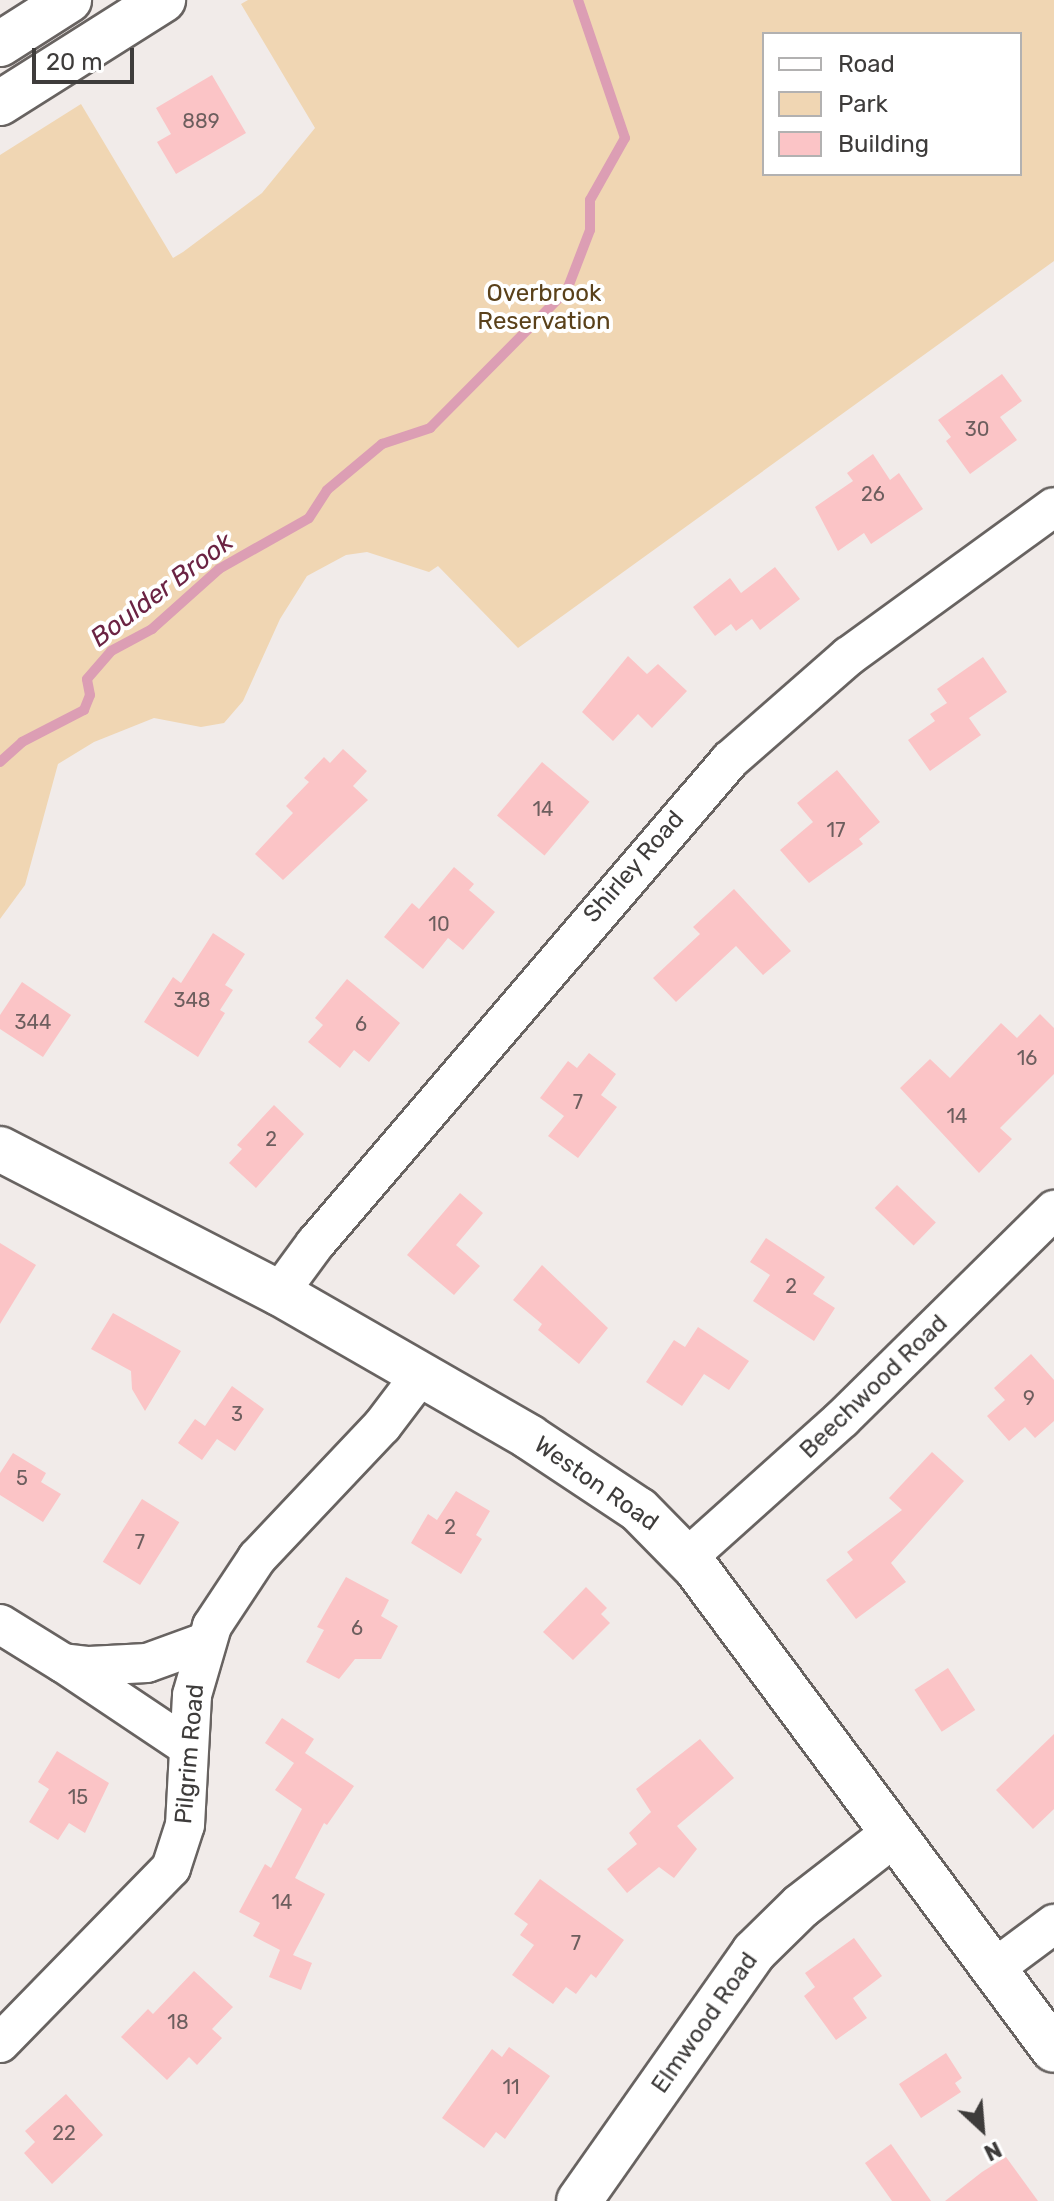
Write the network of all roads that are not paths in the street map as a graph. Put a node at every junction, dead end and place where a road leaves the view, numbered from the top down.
1 (69, 0) edge
2 (163, 0) edge
3 (0, 44) edge
4 (0, 103) edge
5 (1054, 507) edge
6 (0, 1149) edge
7 (1054, 1210) edge
8 (279, 1293) junction
9 (420, 1376) junction
10 (687, 1558) junction
11 (0, 1624) edge
12 (205, 1642) junction
13 (63, 1663) junction
14 (187, 1746) junction
15 (890, 1837) junction
16 (1054, 1924) edge
17 (995, 1968) junction
18 (0, 2043) edge
19 (1054, 2050) edge
20 (579, 2201) edge

1 - 3 main road
2 - 4 main road
5 - 8 street, Shirley Road
6 - 8 main road, Weston Road
7 - 10 street, Beechwood Road
8 - 9 main road, Weston Road
9 - 10 main road, Weston Road
9 - 12 street, Pilgrim Road
10 - 15 main road, Weston Road
11 - 13 street
12 - 13 street
12 - 14 street, Pilgrim Road
13 - 14 street
14 - 18 street, Pilgrim Road
15 - 17 main road, Weston Road
15 - 20 main road, Elmwood Road
16 - 17 street
17 - 19 main road, Weston Road

